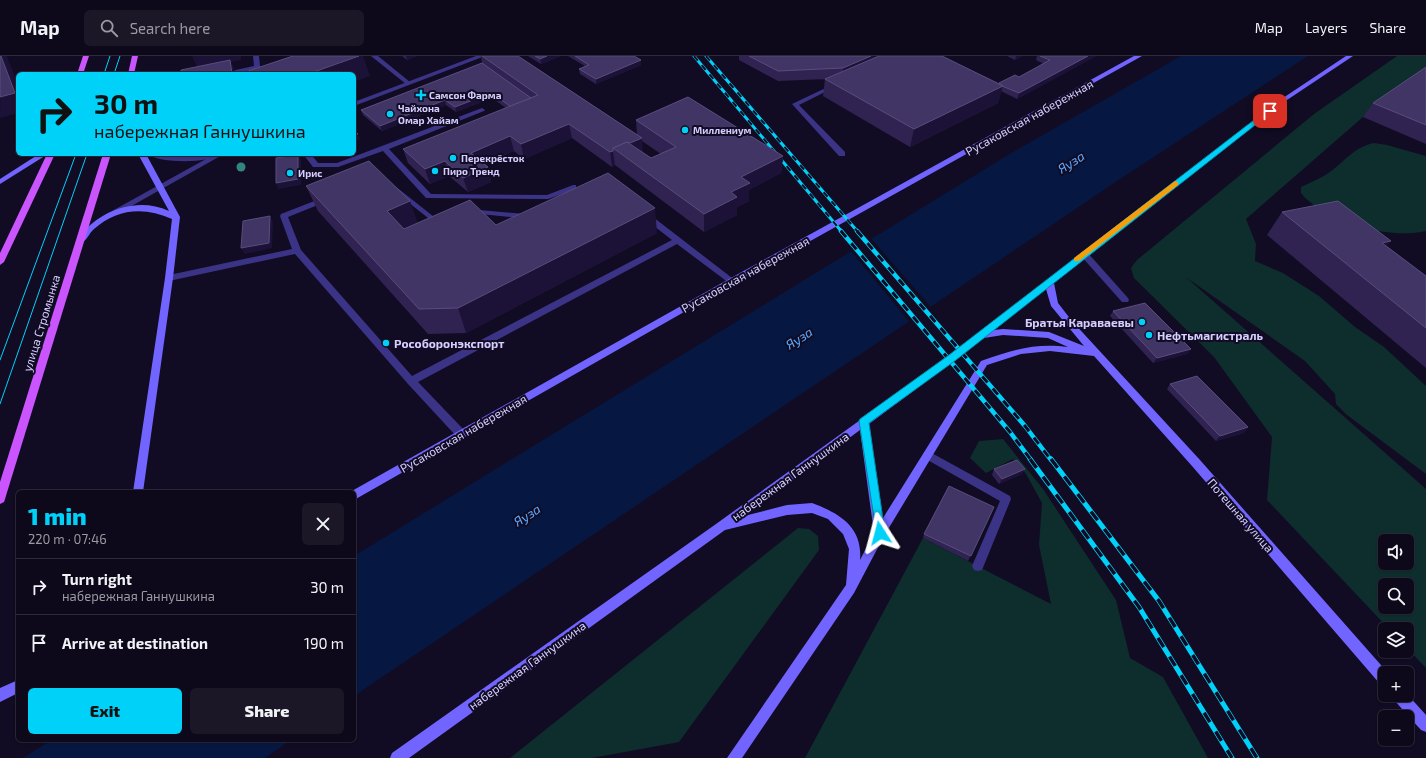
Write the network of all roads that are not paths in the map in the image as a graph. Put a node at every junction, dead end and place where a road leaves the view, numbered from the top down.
1 (86, 56) edge
2 (136, 56) edge
3 (256, 56) edge
4 (374, 56) edge
5 (482, 56) edge
6 (1139, 56) edge
7 (1350, 56) edge
8 (257, 67) junction
9 (81, 72) edge
10 (132, 72) edge
11 (231, 72) edge
12 (265, 72) edge
13 (408, 83) junction
14 (838, 85) edge
15 (356, 103) edge
16 (482, 110) dead end
17 (384, 148) junction
18 (842, 154) dead end
19 (41, 156) edge
20 (50, 156) edge
21 (106, 156) edge
22 (143, 156) edge
23 (159, 156) edge
24 (207, 156) edge
25 (215, 156) edge
26 (309, 156) edge
27 (0, 182) edge
28 (160, 187) junction
29 (573, 187) dead end
30 (116, 211) junction
31 (176, 217) junction
32 (678, 240) junction
33 (78, 245) junction
34 (296, 250) junction
35 (2, 253) edge
36 (1084, 254) junction
37 (0, 262) edge
38 (169, 278) junction
39 (732, 281) junction
40 (1049, 281) junction
41 (1125, 300) dead end
42 (980, 335) junction
43 (1095, 354) junction
44 (411, 381) junction
45 (864, 421) junction
46 (461, 434) junction
47 (928, 455) junction
48 (138, 490) edge
49 (356, 494) edge
50 (0, 499) edge
51 (720, 527) junction
52 (880, 533) junction
53 (978, 566) dead end
54 (850, 589) junction
55 (1378, 670) edge
56 (16, 687) edge
57 (0, 696) edge
58 (1405, 702) edge
59 (1426, 725) edge
60 (397, 758) edge
61 (734, 758) edge

1 - 9 main road
2 - 10 main road
3 - 8 street
4 - 13 street
5 - 13 street
6 - 39 main road, Русаковская набережная
7 - 36 main road, набережная Ганнушкина
8 - 11 street
8 - 12 street
13 - 15 street
14 - 18 street
16 - 17 street
17 - 26 street
17 - 29 street
19 - 27 main road
20 - 35 main road
21 - 33 main road, улица Стромынка
22 - 28 main road
23 - 24 street
25 - 28 street
28 - 30 street
28 - 31 main road
30 - 31 main road
30 - 33 main road
31 - 38 main road
32 - 34 street
32 - 39 street
32 - 44 street
33 - 50 main road, улица Стромынка
34 - 38 street
34 - 44 street
35 - 37 main road
36 - 40 main road, набережная Ганнушкина
36 - 41 street
38 - 48 main road
39 - 46 main road, Русаковская набережная
40 - 42 main road, набережная Ганнушкина
40 - 43 main road, Потешная улица
42 - 43 main road, Потешная улица
42 - 45 main road, набережная Ганнушкина
43 - 47 main road
43 - 55 main road, Потешная улица
44 - 46 street
45 - 51 main road, набережная Ганнушкина
45 - 52 main road
46 - 49 main road, Русаковская набережная
47 - 52 main road
47 - 53 street
51 - 54 main road
51 - 60 main road, набережная Ганнушкина
52 - 54 main road
54 - 61 main road
56 - 57 main road
58 - 59 main road

